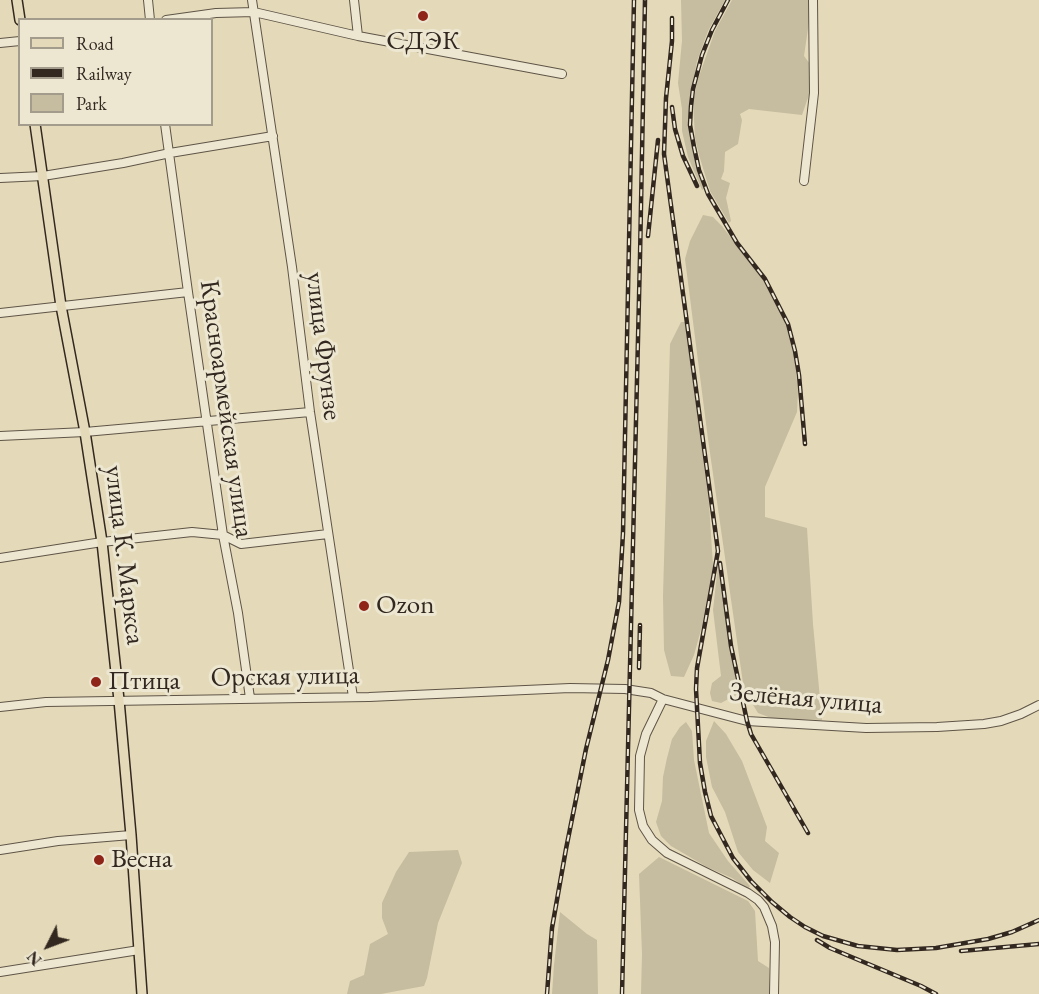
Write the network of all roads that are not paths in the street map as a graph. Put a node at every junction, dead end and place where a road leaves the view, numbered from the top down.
1 (16, 0) edge
2 (148, 0) edge
3 (252, 0) edge
4 (354, 0) edge
5 (813, 0) edge
6 (255, 12) junction
7 (20, 18) edge
8 (150, 18) edge
9 (180, 18) edge
10 (358, 36) junction
11 (18, 41) edge
12 (0, 43) edge
13 (562, 74) dead end
14 (35, 126) edge
15 (165, 126) edge
16 (273, 136) junction
17 (170, 153) junction
18 (43, 176) junction
19 (0, 178) edge
20 (804, 181) dead end
21 (188, 292) junction
22 (61, 306) junction
23 (0, 313) edge
24 (310, 412) junction
25 (207, 421) junction
26 (85, 432) junction
27 (0, 436) edge
28 (328, 534) junction
29 (223, 535) junction
30 (102, 543) junction
31 (0, 558) edge
32 (570, 688) joint
33 (353, 697) junction
34 (250, 698) junction
35 (663, 699) junction
36 (119, 700) junction
37 (1039, 705) edge
38 (0, 707) edge
39 (131, 835) junction
40 (0, 850) edge
41 (139, 950) junction
42 (0, 972) edge
43 (142, 994) edge
44 (774, 994) edge

1 - 7 main road
2 - 8 street
3 - 6 street, улица Фрунзе
4 - 10 street
5 - 20 street
6 - 9 street
6 - 10 street
6 - 16 street, улица Фрунзе
10 - 13 street
11 - 12 street
14 - 18 main road, улица К. Маркса
15 - 17 street, Красноармейская улица
16 - 17 street
16 - 24 street, улица Фрунзе
17 - 18 street
17 - 21 street, Красноармейская улица
18 - 19 street
18 - 22 main road, улица К. Маркса
21 - 22 street
21 - 25 street, Красноармейская улица
22 - 23 street
22 - 26 main road, улица К. Маркса
24 - 25 street
24 - 28 street, улица Фрунзе
25 - 26 street
25 - 29 street, Красноармейская улица
26 - 27 street
26 - 30 main road, улица К. Маркса
28 - 29 street
28 - 33 street, улица Фрунзе
29 - 30 street
29 - 34 street, Красноармейская улица
30 - 31 street
30 - 36 main road, улица К. Маркса
32 - 33 street, Орская улица
32 - 35 street, Зелёная улица
33 - 34 street, Орская улица
34 - 36 street, Орская улица
35 - 37 street, Зелёная улица
35 - 44 street
36 - 38 street, Орская улица
36 - 39 main road, улица К. Маркса
39 - 40 street
39 - 41 main road, улица К. Маркса
41 - 42 street
41 - 43 main road, улица К. Маркса

